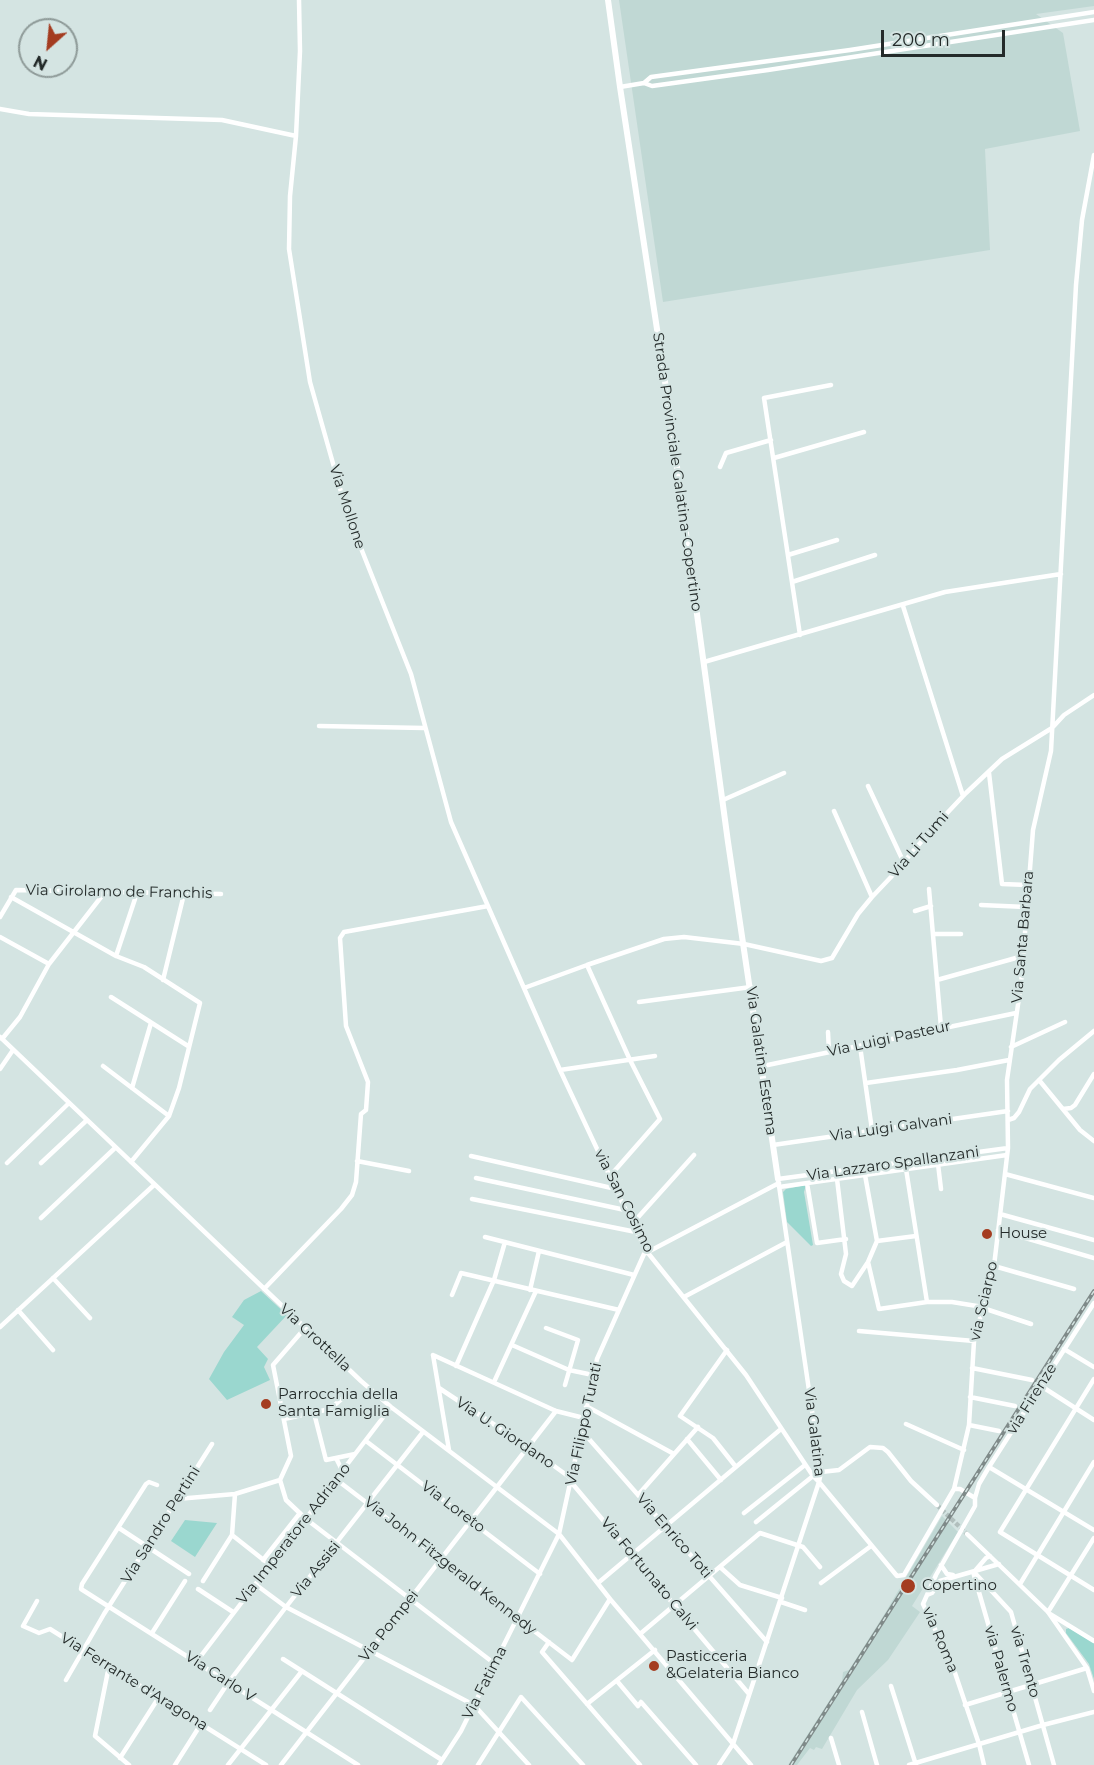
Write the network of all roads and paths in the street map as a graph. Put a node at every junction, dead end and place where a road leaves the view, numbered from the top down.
1 (299, 0) edge
2 (608, 0) edge
3 (1094, 12) edge
4 (1094, 20) edge
5 (644, 83) junction
6 (620, 87) junction
7 (0, 109) edge
8 (296, 135) junction
9 (1094, 155) edge
10 (831, 385) dead end
11 (864, 432) dead end
12 (771, 440) junction
13 (774, 458) junction
14 (720, 467) dead end
15 (837, 540) dead end
16 (788, 555) junction
17 (875, 555) dead end
18 (1061, 574) junction
19 (792, 582) junction
20 (903, 606) junction
21 (800, 635) junction
22 (704, 662) junction
23 (1093, 697) edge
24 (318, 726) dead end
25 (424, 728) junction
26 (1052, 728) junction
27 (784, 773) dead end
28 (988, 773) junction
29 (868, 786) dead end
30 (963, 796) junction
31 (723, 800) junction
32 (834, 811) dead end
33 (904, 863) junction
34 (1028, 885) junction
35 (929, 889) dead end
36 (105, 892) junction
37 (137, 893) junction
38 (184, 894) junction
39 (221, 894) dead end
40 (11, 897) junction
41 (872, 897) junction
42 (981, 905) dead end
43 (488, 906) junction
44 (931, 906) junction
45 (1026, 907) junction
46 (915, 911) dead end
47 (0, 917) edge
48 (74, 933) junction
49 (933, 934) junction
50 (961, 934) dead end
51 (0, 937) edge
52 (744, 944) junction
53 (116, 956) junction
54 (1023, 956) junction
55 (49, 964) junction
56 (587, 965) junction
57 (163, 980) junction
58 (937, 980) junction
59 (751, 987) junction
60 (524, 988) junction
61 (111, 997) dead end
62 (639, 1002) dead end
63 (1016, 1013) junction
64 (1065, 1022) dead end
65 (151, 1023) junction
66 (941, 1027) junction
67 (1094, 1031) edge
68 (828, 1032) dead end
69 (1, 1038) edge
70 (188, 1046) junction
71 (860, 1046) junction
72 (1011, 1047) junction
73 (14, 1050) junction
74 (829, 1051) junction
75 (655, 1056) dead end
76 (630, 1060) junction
77 (1010, 1060) junction
78 (103, 1066) dead end
79 (763, 1066) junction
80 (0, 1069) edge
81 (560, 1070) junction
82 (1094, 1074) edge
83 (1040, 1080) junction
84 (866, 1083) junction
85 (132, 1088) junction
86 (69, 1103) junction
87 (1063, 1109) junction
88 (1008, 1111) junction
89 (169, 1116) junction
90 (87, 1120) junction
91 (1008, 1120) junction
92 (872, 1130) junction
93 (1094, 1141) edge
94 (773, 1145) junction
95 (115, 1148) junction
96 (1008, 1148) junction
97 (694, 1155) dead end
98 (1007, 1155) junction
99 (471, 1156) dead end
100 (357, 1161) junction
101 (130, 1162) junction
102 (7, 1163) dead end
103 (41, 1163) dead end
104 (938, 1164) junction
105 (906, 1169) junction
106 (409, 1171) dead end
107 (865, 1174) junction
108 (1005, 1174) junction
109 (610, 1176) junction
110 (476, 1178) dead end
111 (837, 1179) junction
112 (779, 1183) junction
113 (807, 1183) junction
114 (154, 1185) junction
115 (616, 1189) junction
116 (941, 1190) dead end
117 (1094, 1198) edge
118 (472, 1199) dead end
119 (626, 1210) junction
120 (1000, 1214) junction
121 (41, 1218) dead end
122 (632, 1224) junction
123 (998, 1230) junction
124 (636, 1232) junction
125 (916, 1236) junction
126 (485, 1237) dead end
127 (846, 1239) junction
128 (1094, 1240) edge
129 (877, 1241) junction
130 (505, 1242) junction
131 (787, 1242) junction
132 (539, 1251) junction
133 (648, 1253) junction
134 (1094, 1258) edge
135 (868, 1262) junction
136 (994, 1266) junction
137 (634, 1275) junction
138 (53, 1278) junction
139 (494, 1280) junction
140 (264, 1289) junction
141 (1074, 1289) dead end
142 (533, 1290) junction
143 (452, 1295) dead end
144 (684, 1297) junction
145 (927, 1302) junction
146 (1094, 1303) edge
147 (983, 1307) junction
148 (18, 1310) junction
149 (619, 1310) junction
150 (1087, 1313) junction
151 (1094, 1317) edge
152 (90, 1318) dead end
153 (1031, 1324) dead end
154 (0, 1327) edge
155 (305, 1328) junction
156 (546, 1328) dead end
157 (859, 1331) dead end
158 (974, 1341) junction
159 (512, 1345) junction
160 (1064, 1348) junction
161 (53, 1350) dead end
162 (727, 1350) junction
163 (456, 1366) junction
164 (1094, 1367) edge
165 (972, 1368) junction
166 (569, 1370) junction
167 (593, 1375) junction
168 (1094, 1379) edge
169 (1032, 1380) dead end
170 (494, 1382) junction
171 (565, 1385) dead end
172 (1041, 1386) junction
173 (439, 1388) junction
174 (344, 1397) dead end
175 (970, 1397) junction
176 (586, 1406) junction
177 (1015, 1406) dead end
178 (392, 1407) junction
179 (1075, 1408) junction
180 (556, 1411) junction
181 (315, 1413) junction
182 (284, 1419) junction
183 (584, 1419) junction
184 (1094, 1420) edge
185 (906, 1425) dead end
186 (969, 1425) junction
187 (698, 1426) junction
188 (781, 1429) junction
189 (582, 1431) junction
190 (999, 1431) dead end
191 (423, 1432) junction
192 (687, 1439) junction
193 (366, 1441) junction
194 (212, 1444) dead end
195 (528, 1447) junction
196 (964, 1450) junction
197 (449, 1451) junction
198 (356, 1454) junction
199 (674, 1454) junction
200 (336, 1458) junction
201 (1094, 1462) edge
202 (398, 1465) junction
203 (805, 1465) junction
204 (736, 1467) junction
205 (989, 1467) junction
206 (343, 1472) junction
207 (822, 1472) junction
208 (813, 1476) junction
209 (280, 1480) junction
210 (337, 1480) junction
211 (572, 1480) junction
212 (721, 1480) junction
213 (819, 1482) junction
214 (157, 1485) dead end
215 (496, 1486) junction
216 (954, 1489) junction
217 (1026, 1489) junction
218 (235, 1494) junction
219 (638, 1495) junction
220 (975, 1498) junction
221 (177, 1499) junction
222 (368, 1502) junction
223 (936, 1505) tunnel mouth
224 (1065, 1512) junction
225 (300, 1513) junction
226 (744, 1513) dead end
227 (306, 1519) junction
228 (471, 1520) junction
229 (756, 1522) dead end
230 (666, 1527) junction
231 (119, 1528) junction
232 (1094, 1530) edge
233 (559, 1534) junction
234 (967, 1534) tunnel mouth
235 (232, 1535) junction
236 (1094, 1538) edge
237 (337, 1543) junction
238 (148, 1546) junction
239 (799, 1546) junction
240 (871, 1546) junction
241 (981, 1547) junction
242 (633, 1555) junction
243 (1037, 1555) junction
244 (990, 1556) junction
245 (441, 1559) junction
246 (263, 1560) junction
247 (999, 1564) junction
248 (270, 1565) junction
249 (941, 1565) junction
250 (720, 1567) junction
251 (820, 1567) dead end
252 (981, 1567) junction
253 (974, 1572) junction
254 (189, 1574) dead end
255 (540, 1574) junction
256 (947, 1574) junction
257 (936, 1575) junction
258 (956, 1575) junction
259 (1070, 1576) junction
260 (709, 1577) junction
261 (185, 1581) dead end
262 (203, 1581) dead end
263 (940, 1581) junction
264 (598, 1582) junction
265 (821, 1583) dead end
266 (255, 1584) junction
267 (1020, 1584) junction
268 (198, 1589) dead end
269 (1094, 1590) edge
270 (993, 1591) junction
271 (925, 1596) junction
272 (411, 1598) junction
273 (980, 1598) junction
274 (610, 1599) junction
275 (781, 1600) junction
276 (37, 1601) dead end
277 (674, 1605) junction
278 (109, 1606) junction
279 (286, 1607) junction
280 (805, 1610) dead end
281 (233, 1612) junction
282 (1048, 1612) junction
283 (518, 1618) junction
284 (152, 1633) junction
285 (640, 1634) junction
286 (1094, 1641) edge
287 (549, 1642) junction
288 (767, 1642) junction
289 (83, 1649) junction
290 (370, 1650) junction
291 (655, 1650) junction
292 (283, 1659) dead end
293 (197, 1661) junction
294 (495, 1664) junction
295 (109, 1666) junction
296 (1088, 1668) junction
297 (302, 1671) junction
298 (66, 1680) dead end
299 (617, 1681) junction
300 (228, 1683) junction
301 (891, 1686) dead end
302 (1032, 1686) junction
303 (1094, 1691) edge
304 (337, 1692) junction
305 (1009, 1693) junction
306 (749, 1694) junction
307 (159, 1697) junction
308 (587, 1704) junction
309 (474, 1705) junction
310 (965, 1705) junction
311 (210, 1710) dead end
312 (271, 1710) junction
313 (862, 1712) dead end
314 (1094, 1712) edge
315 (201, 1724) junction
316 (1043, 1725) junction
317 (499, 1731) junction
318 (1020, 1732) junction
319 (307, 1733) junction
320 (831, 1738) dead end
321 (733, 1744) junction
322 (979, 1744) junction
323 (241, 1749) junction
324 (120, 1758) junction
325 (442, 1760) junction
326 (527, 1764) edge
327 (913, 1764) edge
328 (129, 1765) edge
329 (175, 1765) edge
330 (228, 1765) edge
331 (266, 1765) edge
332 (281, 1765) edge
333 (358, 1765) edge
334 (439, 1765) edge
335 (478, 1765) edge
336 (583, 1765) edge
337 (640, 1765) edge
338 (696, 1765) edge
339 (719, 1765) edge
340 (751, 1765) edge
341 (839, 1765) edge
342 (877, 1765) edge
343 (984, 1765) edge
344 (1029, 1765) edge
345 (1054, 1765) edge

1 - 8 street, Via Mollone
2 - 6 main road, Strada Provinciale Galatina-Copertino
3 - 5 street
4 - 5 street
5 - 6 street
6 - 22 main road, Strada Provinciale Galatina-Copertino
7 - 8 street
8 - 25 street, Via Mollone
9 - 18 street, Via Santa Barbara
10 - 12 street
11 - 13 street
12 - 13 street
12 - 14 street
13 - 16 street
15 - 16 street
16 - 19 street
17 - 19 street
18 - 20 street
18 - 26 street, Via Santa Barbara
19 - 21 street
20 - 21 street
20 - 30 street
21 - 22 street
22 - 31 main road, Strada Provinciale Galatina-Copertino
23 - 26 street, Via Li Tumi
24 - 25 street
25 - 43 street, Via Mollone
26 - 28 street, Via Li Tumi
26 - 34 street, Via Santa Barbara
27 - 31 street
28 - 30 street, Via Li Tumi
28 - 34 street
29 - 33 street
30 - 33 street, Via Li Tumi
31 - 52 main road, Strada Provinciale Galatina-Copertino
32 - 41 street
33 - 41 street, Via Li Tumi
34 - 45 street, Via Santa Barbara
35 - 44 street
36 - 37 street, Via Girolamo de Franchis
36 - 40 street, Via Girolamo de Franchis
36 - 48 street
37 - 38 street, Via Girolamo de Franchis
37 - 53 street
38 - 39 street, Via Girolamo de Franchis
38 - 57 street
40 - 47 street
40 - 48 street
41 - 52 street, Via Li Tumi
42 - 45 street
43 - 60 street, Via Mollone
43 - 100 street
44 - 46 street
44 - 49 street
45 - 54 street, Via Santa Barbara
48 - 53 street
48 - 55 street
49 - 50 street
49 - 58 street
51 - 55 street
52 - 56 street
52 - 59 main road, Via Galatina Esterna
53 - 57 street
54 - 58 street
54 - 63 street, Via Santa Barbara
55 - 69 street
56 - 60 street
56 - 76 street
57 - 70 street
58 - 66 street
59 - 62 street
59 - 79 main road, Via Galatina Esterna
60 - 81 street, via San Cosimo
61 - 65 street
63 - 66 street, Via Luigi Pasteur
63 - 72 street, Via Santa Barbara
64 - 72 street
65 - 70 street
65 - 85 street
66 - 71 street, Via Luigi Pasteur
67 - 83 street
68 - 74 street
69 - 73 street, Via Grottella
70 - 89 street
71 - 74 street, Via Luigi Pasteur
71 - 84 street
72 - 77 street, Via Santa Barbara
73 - 80 street
73 - 86 street, Via Grottella
74 - 79 street, Via Luigi Pasteur
75 - 76 street
76 - 81 street
76 - 109 street
77 - 84 street
77 - 88 street, Via Santa Barbara
78 - 85 street
79 - 94 main road, Via Galatina Esterna
81 - 109 street, via San Cosimo
82 - 87 street
83 - 87 street
83 - 91 street
84 - 92 street
85 - 89 street
86 - 90 street, Via Grottella
86 - 102 street
87 - 93 street
88 - 91 street, Via Santa Barbara
88 - 92 street, Via Luigi Galvani
89 - 101 street
90 - 95 street, Via Grottella
90 - 103 street
91 - 96 street, Via Santa Barbara
92 - 94 street, Via Luigi Galvani
94 - 112 main road, Via Galatina Esterna
95 - 101 street, Via Grottella
95 - 121 street
96 - 98 street, via Sciarpo
96 - 112 street, Via Lazzaro Spallanzani
97 - 122 street
98 - 104 street, Via Lazzaro Spallanzani
98 - 108 street, via Sciarpo
99 - 115 street
100 - 106 street
100 - 140 street
101 - 114 street, Via Grottella
104 - 105 street, Via Lazzaro Spallanzani
104 - 116 street
105 - 107 street, Via Lazzaro Spallanzani
105 - 125 street
107 - 111 street, Via Lazzaro Spallanzani
107 - 129 street
108 - 117 street
108 - 120 street, via Sciarpo
109 - 115 street, via San Cosimo
110 - 119 street
111 - 113 street, Via Lazzaro Spallanzani
111 - 127 street
112 - 113 street, Via Lazzaro Spallanzani
112 - 131 street, Via Galatina
112 - 133 street
113 - 127 street
114 - 138 street
114 - 140 street, Via Grottella
115 - 119 street, via San Cosimo
118 - 124 street
119 - 122 street, via San Cosimo
120 - 123 street, via Sciarpo
120 - 128 street
122 - 124 street, via San Cosimo
123 - 134 street
123 - 136 street, via Sciarpo
124 - 133 street, via San Cosimo
125 - 129 street
125 - 145 street
126 - 130 street
127 - 135 street
129 - 135 street
130 - 132 street
130 - 139 street
131 - 144 street
131 - 207 street, Via Galatina
132 - 137 street
132 - 142 street
133 - 137 street, Via Filippo Turati
133 - 144 street, via San Cosimo
135 - 145 street
136 - 141 street
136 - 147 street, via Sciarpo
137 - 149 street, Via Filippo Turati
138 - 148 street
138 - 152 street
139 - 142 street
139 - 143 street
139 - 163 street
140 - 155 street, Via Grottella
142 - 149 street
142 - 159 street
144 - 162 street, via San Cosimo
145 - 147 street
146 - 150 street, via Firenze
147 - 153 street
147 - 158 street, via Sciarpo
148 - 154 street
148 - 161 street
149 - 167 street, Via Filippo Turati
150 - 151 street
150 - 160 street, via Firenze
155 - 178 street, Via Grottella
155 - 182 street
156 - 166 street
157 - 158 street
158 - 165 street, via Sciarpo
159 - 166 street
159 - 170 street
160 - 164 street
160 - 172 street, via Firenze
162 - 187 street
162 - 188 street, via San Cosimo
163 - 170 street
163 - 173 street
165 - 169 street
165 - 175 street, via Sciarpo
166 - 167 street
166 - 171 street
167 - 176 street, Via Filippo Turati
168 - 179 street
170 - 180 street
172 - 179 street
172 - 205 street, via Firenze
173 - 195 street, Via U. Giordano
173 - 197 street
174 - 181 street
175 - 177 street
175 - 186 street, via Sciarpo
176 - 183 street, Via Filippo Turati
176 - 199 street
178 - 191 street, Via Grottella
178 - 193 street, Via Imperatore Adriano
179 - 184 street
179 - 217 street
180 - 183 street
180 - 195 street, Via Pompei
181 - 182 street
181 - 200 street
182 - 209 street
183 - 189 street, Via Filippo Turati
185 - 196 street
186 - 190 street
186 - 196 street, via Sciarpo
187 - 192 street
187 - 204 street
188 - 203 street, via San Cosimo
188 - 204 street
189 - 211 street, Via Filippo Turati
189 - 219 street, Via Enrico Toti
191 - 197 street, Via Grottella
191 - 202 street, Via Assisi
192 - 199 street
192 - 212 street
193 - 198 street, Via Imperatore Adriano
193 - 202 street, Via Loreto
194 - 221 street, Via Sandro Pertini
195 - 211 street, Via U. Giordano
195 - 215 street, Via Pompei
196 - 216 street, via Sciarpo
197 - 215 street, Via Grottella
198 - 200 street
198 - 206 street, Via Imperatore Adriano
199 - 219 street
200 - 206 street
201 - 224 street
202 - 222 street, Via Assisi
202 - 228 street, Via Loreto
203 - 208 street, via San Cosimo
203 - 226 street
204 - 212 street
205 - 217 street
205 - 220 street, via Firenze
206 - 210 street, Via Imperatore Adriano
207 - 213 street, Via Galatina
207 - 223 street
208 - 213 street, via San Cosimo
208 - 229 street
209 - 218 street
209 - 225 street
210 - 222 street, Via John Fitzgerald Kennedy
210 - 227 street, Via Imperatore Adriano
211 - 233 street, Via Filippo Turati
211 - 242 street, Via Fortunato Calvi
212 - 230 street
213 - 239 street
213 - 240 street, Via Galatina
214 - 231 street
215 - 228 street, Via Pompei
215 - 233 street, Via Grottella
216 - 220 street
216 - 240 street, Via Galatina
217 - 224 street
217 - 243 street
218 - 221 street
218 - 235 street
219 - 230 street, Via Enrico Toti
220 - 249 street, via Roma
221 - 238 street, Via Sandro Pertini
222 - 237 street, Via Assisi
222 - 245 street, Via John Fitzgerald Kennedy
224 - 232 street
224 - 243 street
225 - 227 street
225 - 246 street
227 - 237 street
227 - 248 street, Via Imperatore Adriano
228 - 245 street, Via Pompei
228 - 255 street, Via Loreto
230 - 242 street
230 - 260 street, Via Enrico Toti
231 - 238 street
231 - 278 street, Via Carlo V
233 - 255 street, Via Fatima
233 - 264 street, Via Grottella
234 - 241 street
235 - 246 street
235 - 262 street
236 - 259 street
237 - 272 street
237 - 279 street, Via Assisi
238 - 254 street
238 - 278 street, Via Sandro Pertini
239 - 250 street
239 - 251 street
239 - 275 street
240 - 265 street
241 - 244 street
241 - 252 street
242 - 264 street
242 - 277 street, Via Fortunato Calvi
243 - 259 street
243 - 267 street
244 - 247 street
244 - 252 street
245 - 272 street, Via Pompei
245 - 283 street, Via John Fitzgerald Kennedy
246 - 248 street
247 - 252 street
247 - 267 street
248 - 266 street, Via Imperatore Adriano
249 - 256 street
249 - 257 street, via Roma
250 - 260 street
250 - 275 street
252 - 253 street
253 - 258 street
253 - 270 street, via Trento
253 - 273 street, via Palermo
255 - 283 street, Via Fatima
256 - 257 street
256 - 258 street
257 - 263 street
257 - 271 street, via Roma
258 - 263 street
259 - 269 street
259 - 282 street
260 - 277 street
260 - 288 street, Via Enrico Toti
261 - 284 street
263 - 271 street
264 - 274 street, Via Grottella
266 - 279 street
266 - 281 street, Via Imperatore Adriano
267 - 282 street
268 - 281 street
270 - 273 street
270 - 302 street, via Trento
271 - 310 street, via Roma
272 - 290 street, Via Pompei
272 - 294 street
273 - 305 street, via Palermo
274 - 285 street, Via Grottella
274 - 287 street, Via John Fitzgerald Kennedy
275 - 280 street
275 - 288 street
276 - 289 street, Via Ferrante d'Aragona
277 - 285 street
277 - 306 street, Via Fortunato Calvi
278 - 284 street, Via Carlo V
278 - 289 street, Via Sandro Pertini
279 - 290 street
279 - 300 street, Via Assisi
281 - 293 street, Via Imperatore Adriano
282 - 286 street
282 - 296 street
283 - 287 street, Via John Fitzgerald Kennedy
283 - 294 street, Via Fatima
284 - 293 street, Via Carlo V
285 - 291 street, Via Grottella
287 - 308 street
288 - 306 street
289 - 295 street, Via Ferrante d'Aragona
289 - 298 street, Via Sandro Pertini
290 - 304 street, Via Pompei
290 - 309 street
291 - 299 street
291 - 321 street, Via Grottella
292 - 297 street
293 - 300 street, Via Carlo V
294 - 309 street, Via Fatima
295 - 307 street, Via Ferrante d'Aragona
295 - 324 street
296 - 302 street
296 - 303 street
297 - 304 street
297 - 312 street
299 - 308 street
299 - 338 street
300 - 311 street, Via Assisi
300 - 312 street, Via Carlo V
301 - 327 street
302 - 305 street
302 - 316 street, via Trento
304 - 319 street, Via Pompei
304 - 325 street
305 - 310 street
305 - 318 street, via Palermo
306 - 321 street
307 - 315 street, Via Ferrante d'Aragona
307 - 324 street
308 - 337 street
309 - 317 street
309 - 325 street, Via Fatima
310 - 322 street, via Roma
312 - 319 street, Via Carlo V
312 - 323 street
313 - 342 street
314 - 316 street
315 - 323 street, Via Ferrante d'Aragona
315 - 329 street
316 - 318 street
316 - 345 street, via Trento
317 - 326 street
317 - 335 street
317 - 336 street
318 - 322 street
318 - 344 street, via Palermo
319 - 332 street, Via Pompei
319 - 333 street, Via Carlo V
320 - 341 street
321 - 339 street
321 - 340 street, Via Grottella
322 - 327 street
322 - 343 street, via Roma
323 - 330 street
323 - 331 street, Via Ferrante d'Aragona
324 - 328 street
325 - 334 street, Via Fatima

